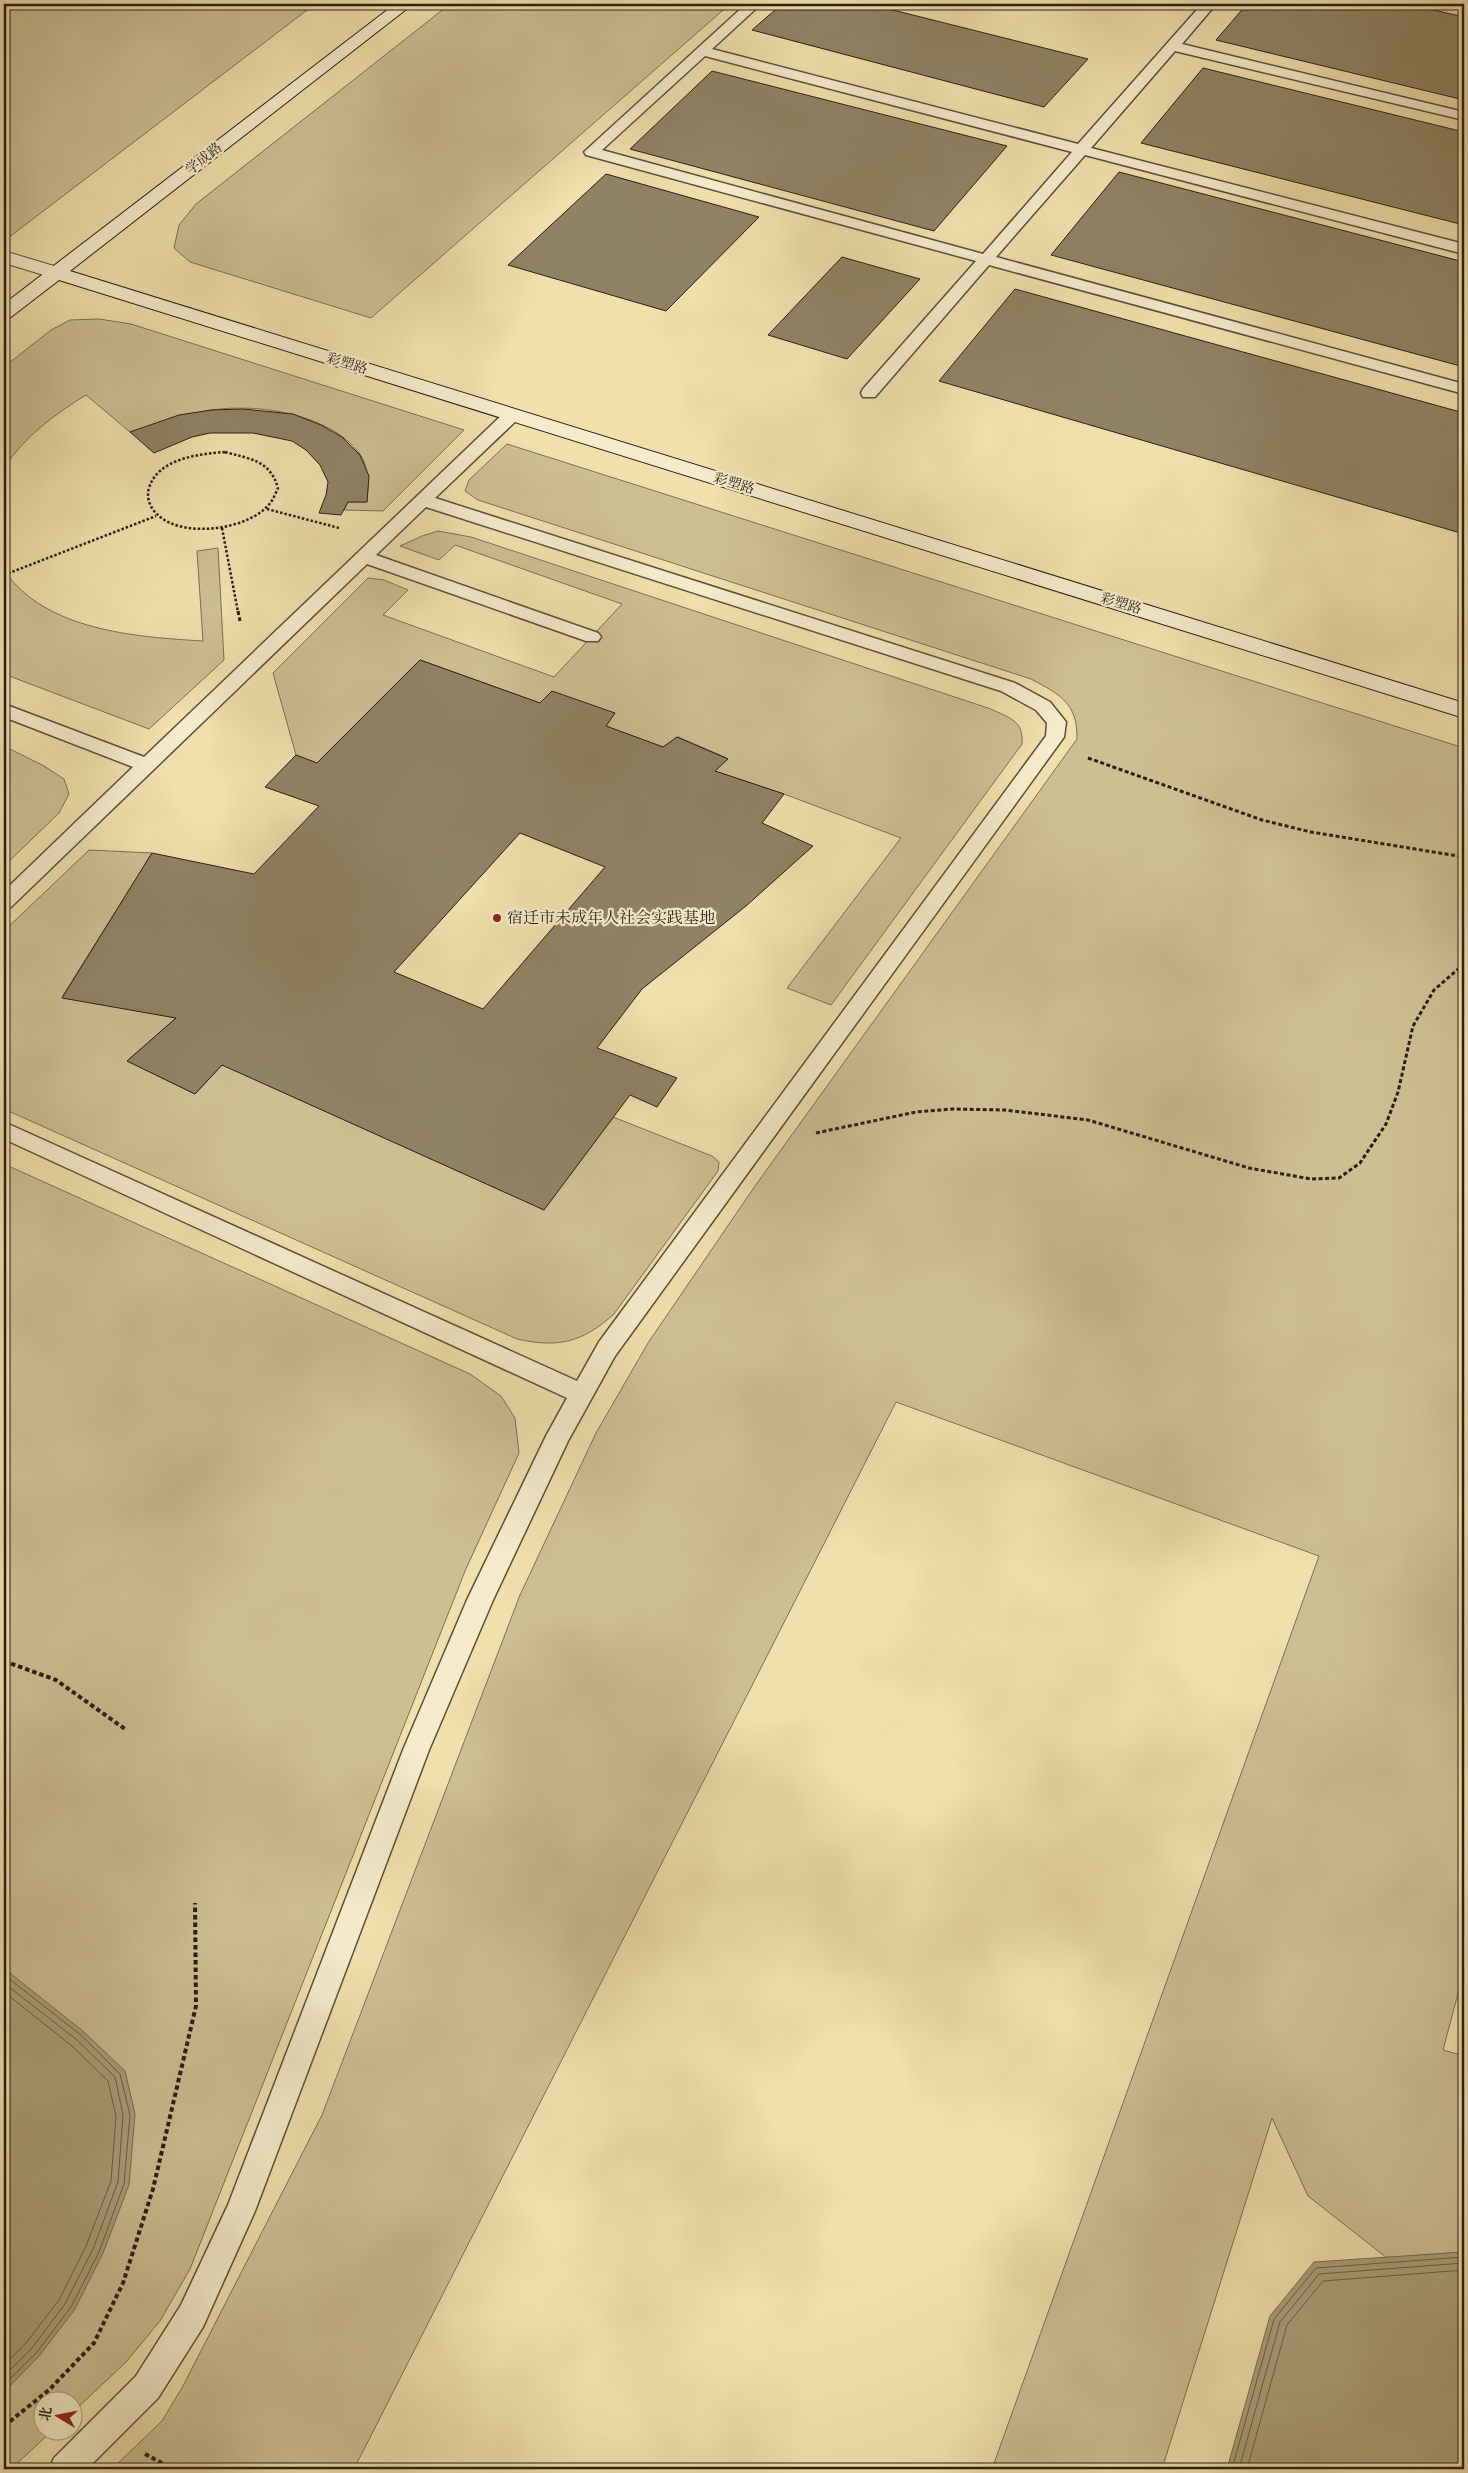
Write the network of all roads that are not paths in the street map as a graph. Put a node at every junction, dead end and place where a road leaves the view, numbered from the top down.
1 (404, 4) edge
2 (754, 4) edge
3 (1209, 4) edge
4 (1172, 46) junction
5 (702, 51) junction
6 (1464, 116) edge
7 (1081, 151) junction
8 (1464, 249) edge
9 (4, 257) edge
10 (987, 258) junction
11 (56, 274) junction
12 (4, 313) edge
13 (1464, 389) edge
14 (869, 392) dead end
15 (512, 415) junction
16 (423, 500) junction
17 (363, 557) junction
18 (592, 636) dead end
19 (4, 710) edge
20 (1464, 711) edge
21 (147, 765) junction
22 (4, 902) edge
23 (4, 1130) edge
24 (582, 1394) junction
25 (66, 2469) edge

1 - 11 street, 学成路
2 - 5 lane
3 - 4 lane
4 - 6 lane
4 - 7 lane
5 - 7 lane
5 - 10 lane
7 - 8 lane
7 - 10 lane
9 - 11 street, 彩塑路
10 - 13 lane
10 - 14 lane
11 - 12 street, 学成路
11 - 15 street, 彩塑路
15 - 16 lane
15 - 20 street, 彩塑路
16 - 17 lane
16 - 24 lane
17 - 18 lane
17 - 21 lane
19 - 21 lane
21 - 22 lane
23 - 24 lane
24 - 25 lane

